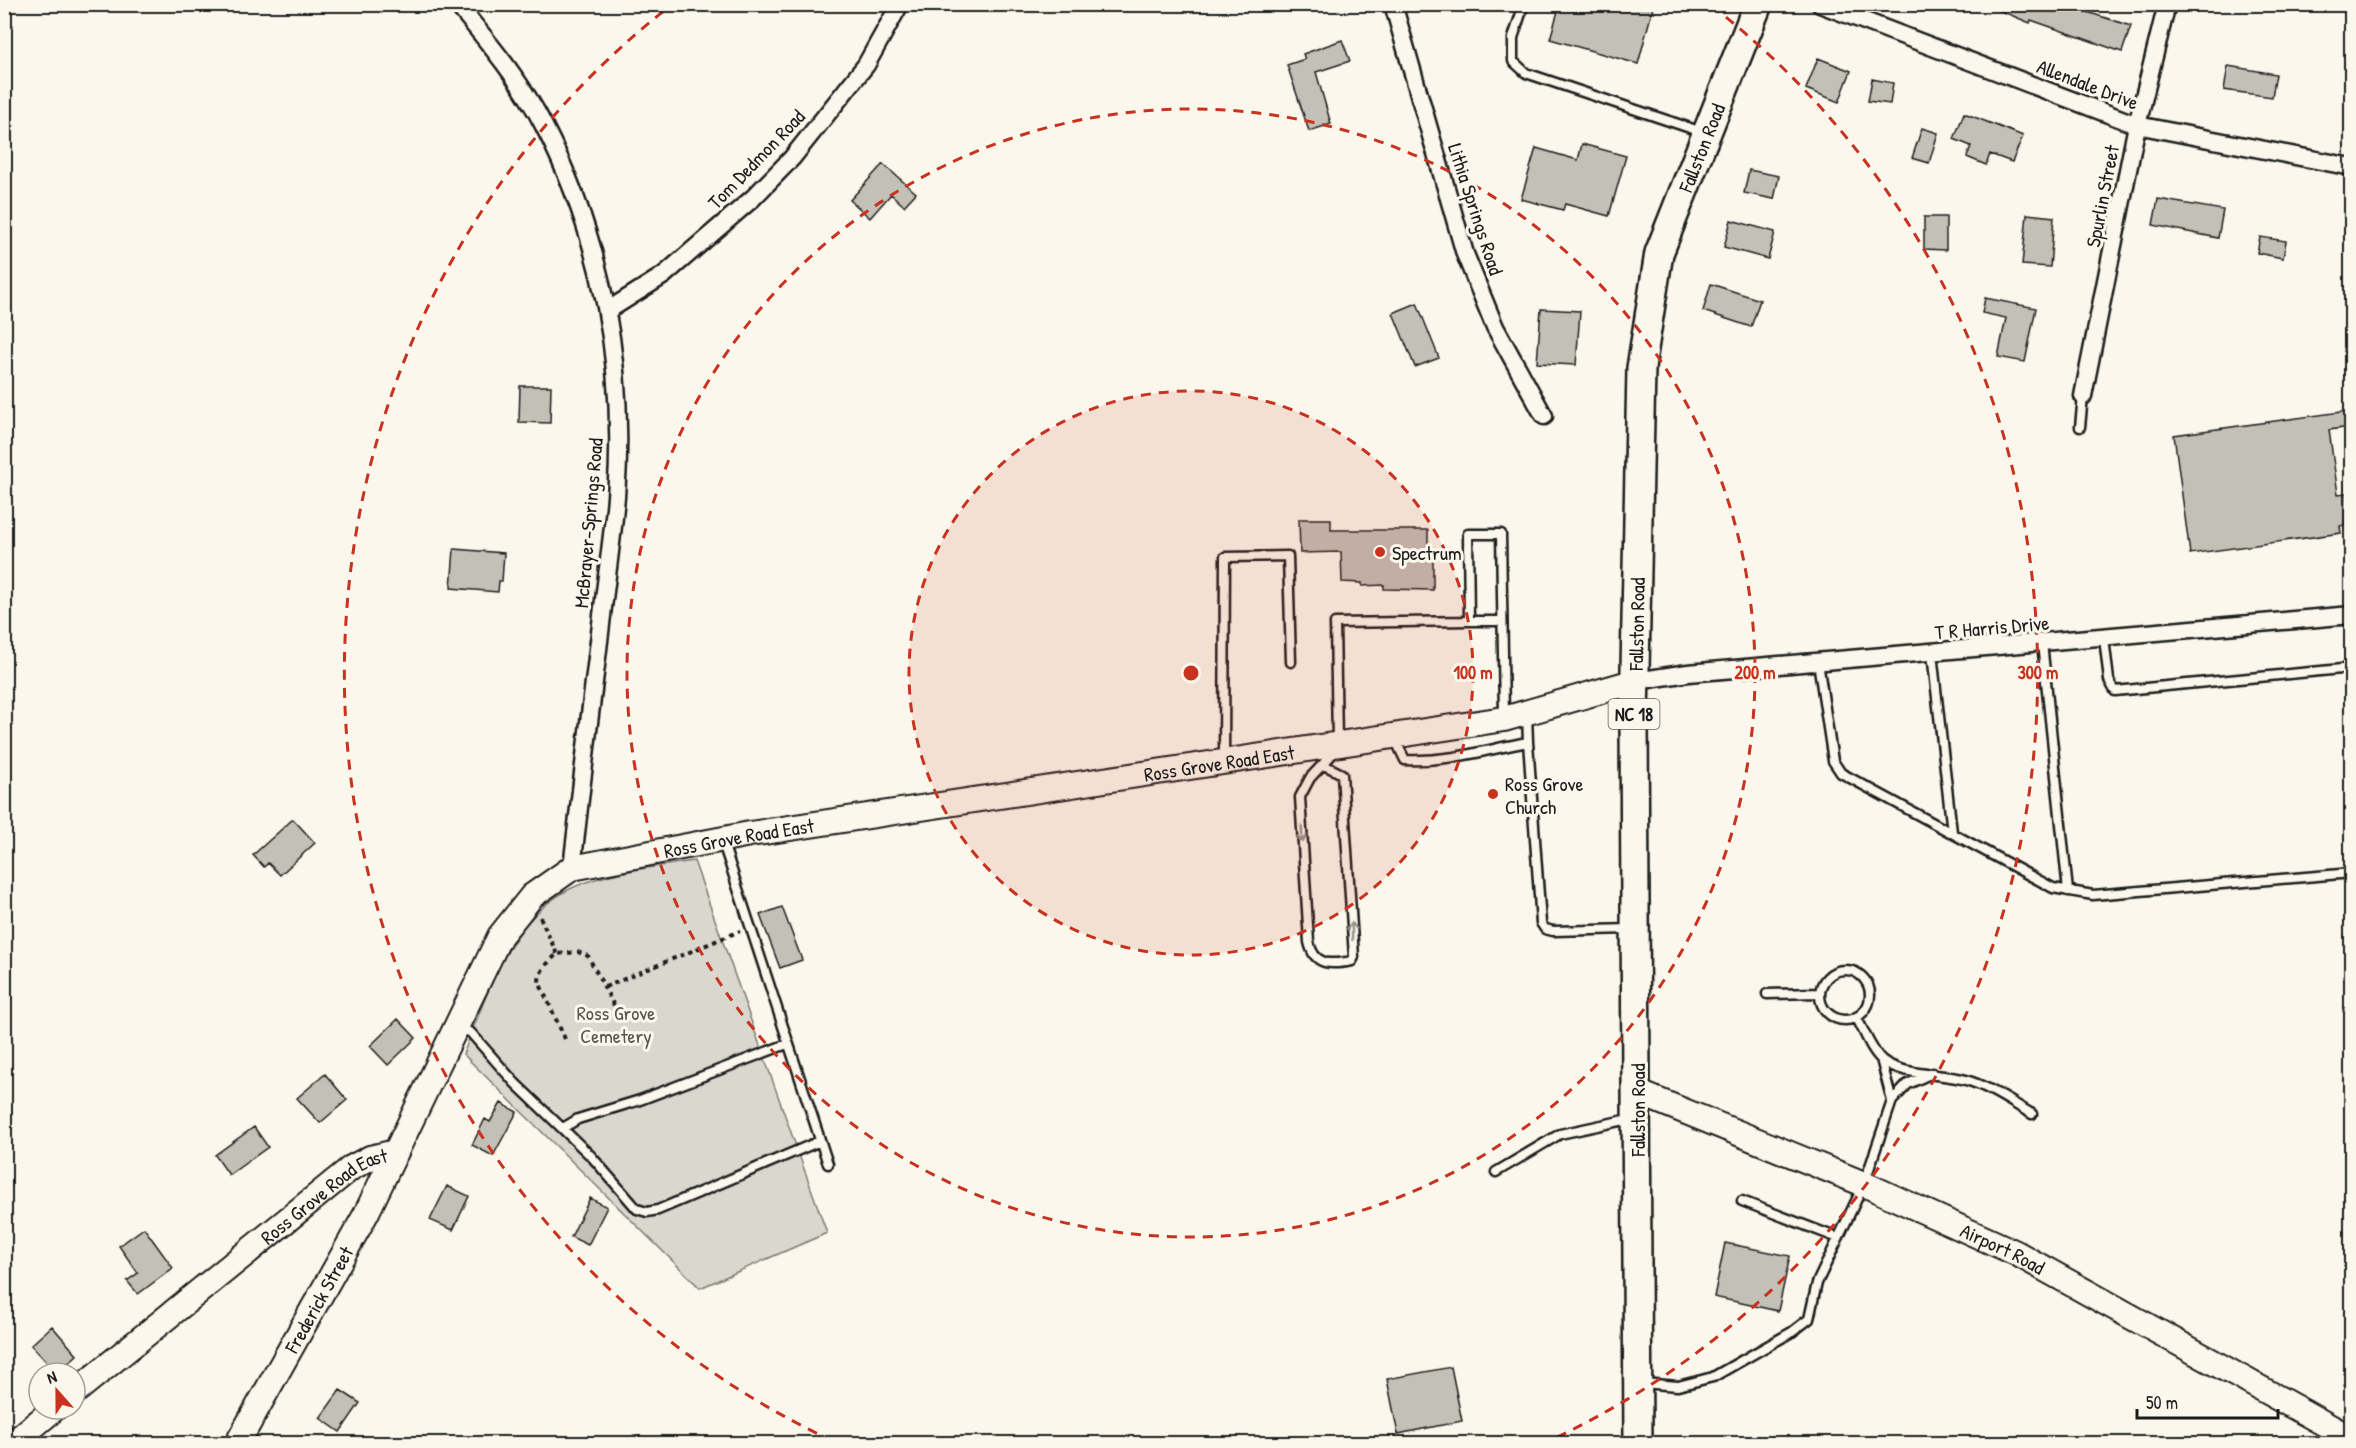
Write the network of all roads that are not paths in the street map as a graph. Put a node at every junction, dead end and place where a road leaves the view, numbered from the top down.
1 (457, 4) edge
2 (900, 4) edge
3 (1393, 4) edge
4 (1524, 4) edge
5 (1758, 4) edge
6 (1820, 4) edge
7 (2167, 4) edge
8 (2137, 125) junction
9 (1705, 133) junction
10 (2352, 167) edge
11 (607, 310) junction
12 (2083, 396) joint
13 (1544, 416) dead end
14 (2080, 427) dead end
15 (2352, 615) edge
16 (1469, 621) junction
17 (1502, 621) junction
18 (2104, 638) junction
19 (2042, 643) junction
20 (1932, 653) junction
21 (1291, 662) dead end
22 (1818, 662) junction
23 (2352, 668) edge
24 (1636, 681) junction
25 (1515, 716) junction
26 (1394, 736) junction
27 (1528, 742) junction
28 (1334, 752) junction
29 (1224, 764) junction
30 (1952, 832) junction
31 (722, 839) junction
32 (572, 868) junction
33 (2352, 873) edge
34 (2068, 891) junction
35 (1635, 929) junction
36 (1820, 993) junction
37 (1767, 994) dead end
38 (1856, 1017) junction
39 (456, 1026) junction
40 (787, 1044) junction
41 (1881, 1059) junction
42 (1932, 1073) junction
43 (1892, 1101) junction
44 (1637, 1105) junction
45 (2032, 1114) dead end
46 (563, 1128) junction
47 (820, 1141) junction
48 (396, 1152) junction
49 (828, 1164) dead end
50 (1496, 1172) dead end
51 (1864, 1184) junction
52 (1742, 1201) dead end
53 (1838, 1238) junction
54 (87, 1382) edge
55 (1638, 1382) junction
56 (39, 1421) edge
57 (2352, 1439) edge
58 (12, 1443) edge
59 (237, 1443) edge
60 (1638, 1443) edge

1 - 11 street, McBrayer-Springs Road
2 - 11 street, Tom Dedmon Road
3 - 13 street, Lithia Springs Road
4 - 9 lane
5 - 9 main road, Fallston Road / NC 18
6 - 8 street, Allendale Drive
7 - 8 street, Spurlin Street
8 - 10 street, Allendale Drive
8 - 12 street, Spurlin Street
9 - 24 main road, Fallston Road / NC 18
11 - 32 street, McBrayer-Springs Road
12 - 14 lane
15 - 18 street, T R Harris Drive
16 - 17 lane
16 - 17 lane
16 - 28 lane
17 - 25 lane
18 - 19 street, T R Harris Drive
18 - 23 lane
19 - 20 street, T R Harris Drive
19 - 34 lane
20 - 22 street, T R Harris Drive
20 - 30 lane
21 - 29 lane
22 - 24 street, T R Harris Drive
22 - 30 lane
24 - 25 street, Ross Grove Road East
24 - 35 main road, Fallston Road / NC 18
25 - 26 street, Ross Grove Road East
25 - 27 lane
26 - 27 lane
26 - 28 street, Ross Grove Road East
27 - 35 lane
28 -> 28 lane
28 - 29 street, Ross Grove Road East
29 - 31 street, Ross Grove Road East
30 - 34 lane
31 - 32 street, Ross Grove Road East
31 - 40 lane
32 - 39 street, Ross Grove Road East
33 - 34 lane
35 - 44 main road, Fallston Road / NC 18
36 - 37 lane
36 - 38 lane
36 - 38 lane
38 - 41 lane
39 - 46 lane
39 - 48 street, Ross Grove Road East
40 - 46 lane
40 - 47 lane
41 - 42 lane
41 - 43 lane
42 - 43 lane
42 - 45 lane
43 - 51 lane
44 - 50 lane
44 - 51 street, Airport Road
44 - 55 main road, Fallston Road / NC 18
46 - 47 lane
47 - 49 lane
48 - 54 street, Ross Grove Road East
48 - 59 street, Frederick Street
51 - 53 lane
51 - 57 street, Airport Road
52 - 53 lane
53 - 55 lane
55 - 60 main road, Fallston Road / NC 18
56 - 58 street

